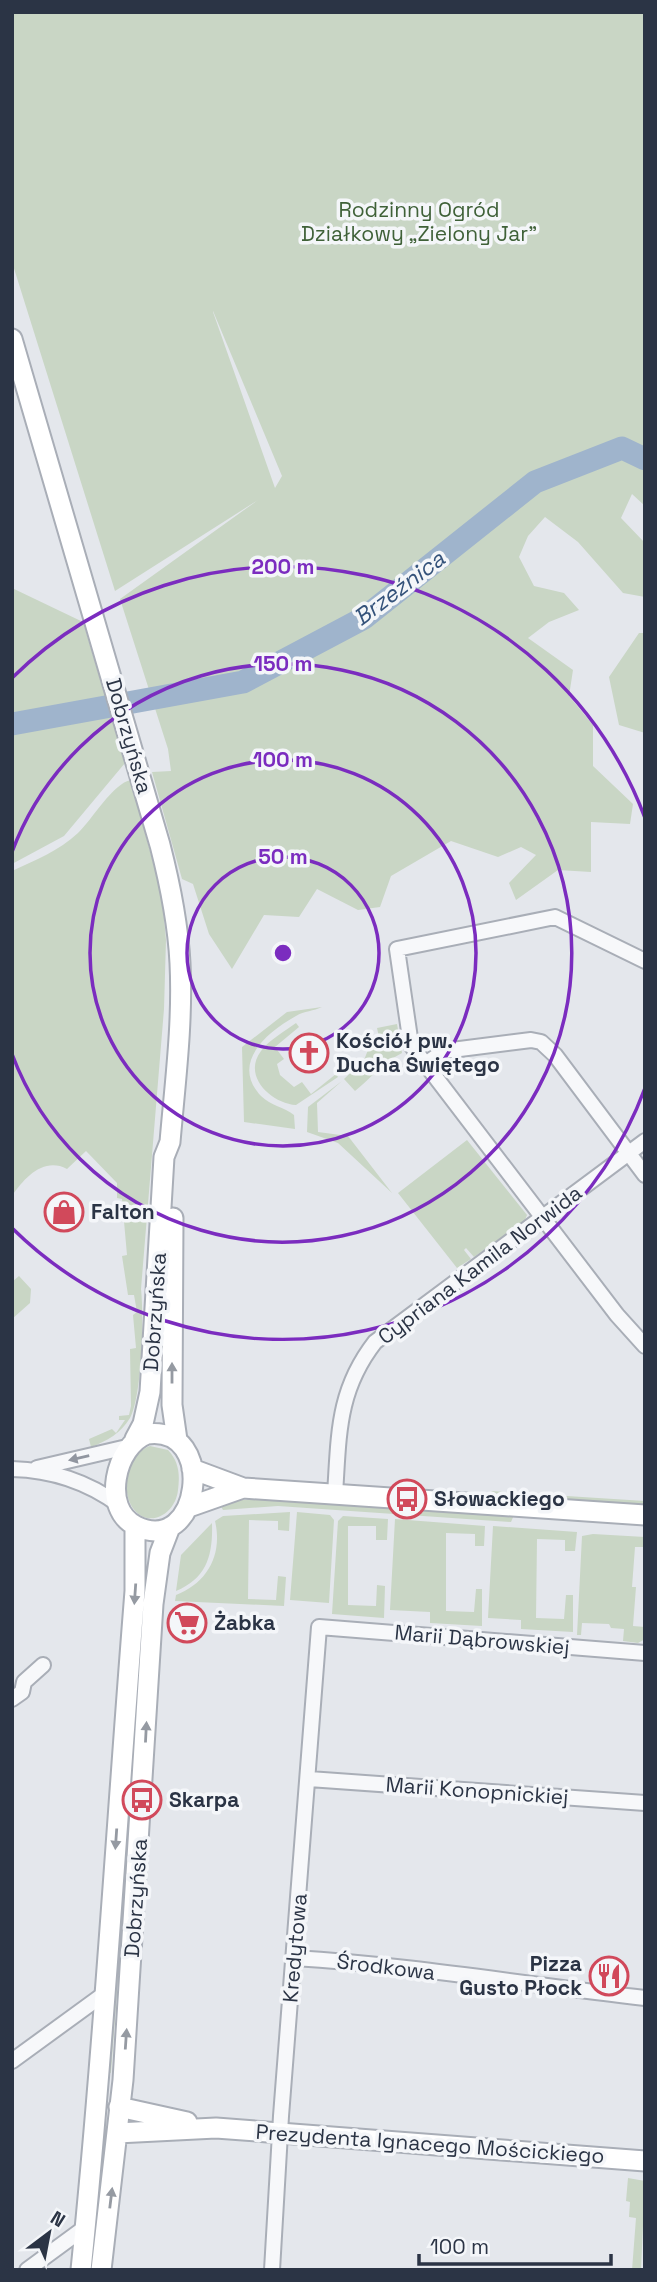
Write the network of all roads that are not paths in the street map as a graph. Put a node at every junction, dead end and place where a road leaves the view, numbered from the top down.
1 (12, 339) edge
2 (645, 961) edge
3 (424, 1065) junction
4 (645, 1141) edge
5 (170, 1142) junction
6 (628, 1154) junction
7 (645, 1175) edge
8 (543, 1219) junction
9 (645, 1346) edge
10 (177, 1440) junction
11 (131, 1443) junction
12 (12, 1469) edge
13 (192, 1469) junction
14 (32, 1470) junction
15 (243, 1489) junction
16 (335, 1494) junction
17 (119, 1505) junction
18 (189, 1507) junction
19 (645, 1515) edge
20 (135, 1526) junction
21 (170, 1527) junction
22 (319, 1627) joint
23 (645, 1653) edge
24 (43, 1665) dead end
25 (12, 1699) edge
26 (309, 1779) junction
27 (645, 1803) edge
28 (294, 1958) junction
29 (104, 1994) junction
30 (645, 1998) edge
31 (12, 2061) edge
32 (97, 2106) junction
33 (119, 2107) junction
34 (216, 2128) junction
35 (117, 2133) junction
36 (280, 2133) junction
37 (96, 2134) junction
38 (645, 2161) edge
39 (87, 2226) junction
40 (27, 2270) edge
41 (81, 2270) edge
42 (101, 2270) edge
43 (272, 2270) edge

1 - 5 main road, Dobrzyńska
2 - 3 street
3 - 6 street
3 - 8 street
4 - 6 street, Cypriana Kamila Norwida
10 -> 5 main road, Dobrzyńska
5 - 11 main road, Dobrzyńska
6 - 7 street
6 - 8 street, Cypriana Kamila Norwida
8 - 9 street
8 - 16 street, Cypriana Kamila Norwida
10 - 11 main road
10 - 13 main road
11 -> 14 street
11 - 17 main road
12 - 14 street
13 - 15 main road
13 - 18 main road
14 - 17 street
15 - 16 main road
15 - 18 main road
16 - 19 main road
17 - 20 main road
18 - 21 main road
20 - 21 main road
20 -> 29 main road, Dobrzyńska
33 -> 21 main road, Dobrzyńska
22 - 23 street, Marii Dąbrowskiej
22 - 26 street, Kredytowa
24 - 25 street
26 - 27 street, Marii Konopnickiej
26 - 28 street, Kredytowa
28 - 30 street, Środkowa
28 - 36 street, Kredytowa
29 - 31 street
29 - 32 main road, Dobrzyńska
32 - 33 street, Prezydenta Ignacego Mościckiego
32 - 37 main road, Dobrzyńska
33 - 34 main road, Prezydenta Ignacego Mościckiego
33 - 35 main road, Dobrzyńska
34 - 35 main road, Prezydenta Ignacego Mościckiego
34 - 36 main road, Prezydenta Ignacego Mościckiego
35 - 37 street, Prezydenta Ignacego Mościckiego
42 -> 35 main road, Dobrzyńska
36 - 38 main road, Prezydenta Ignacego Mościckiego
36 - 43 street, Kredytowa
37 - 39 main road, Dobrzyńska
39 - 40 street
39 - 41 main road, Dobrzyńska

